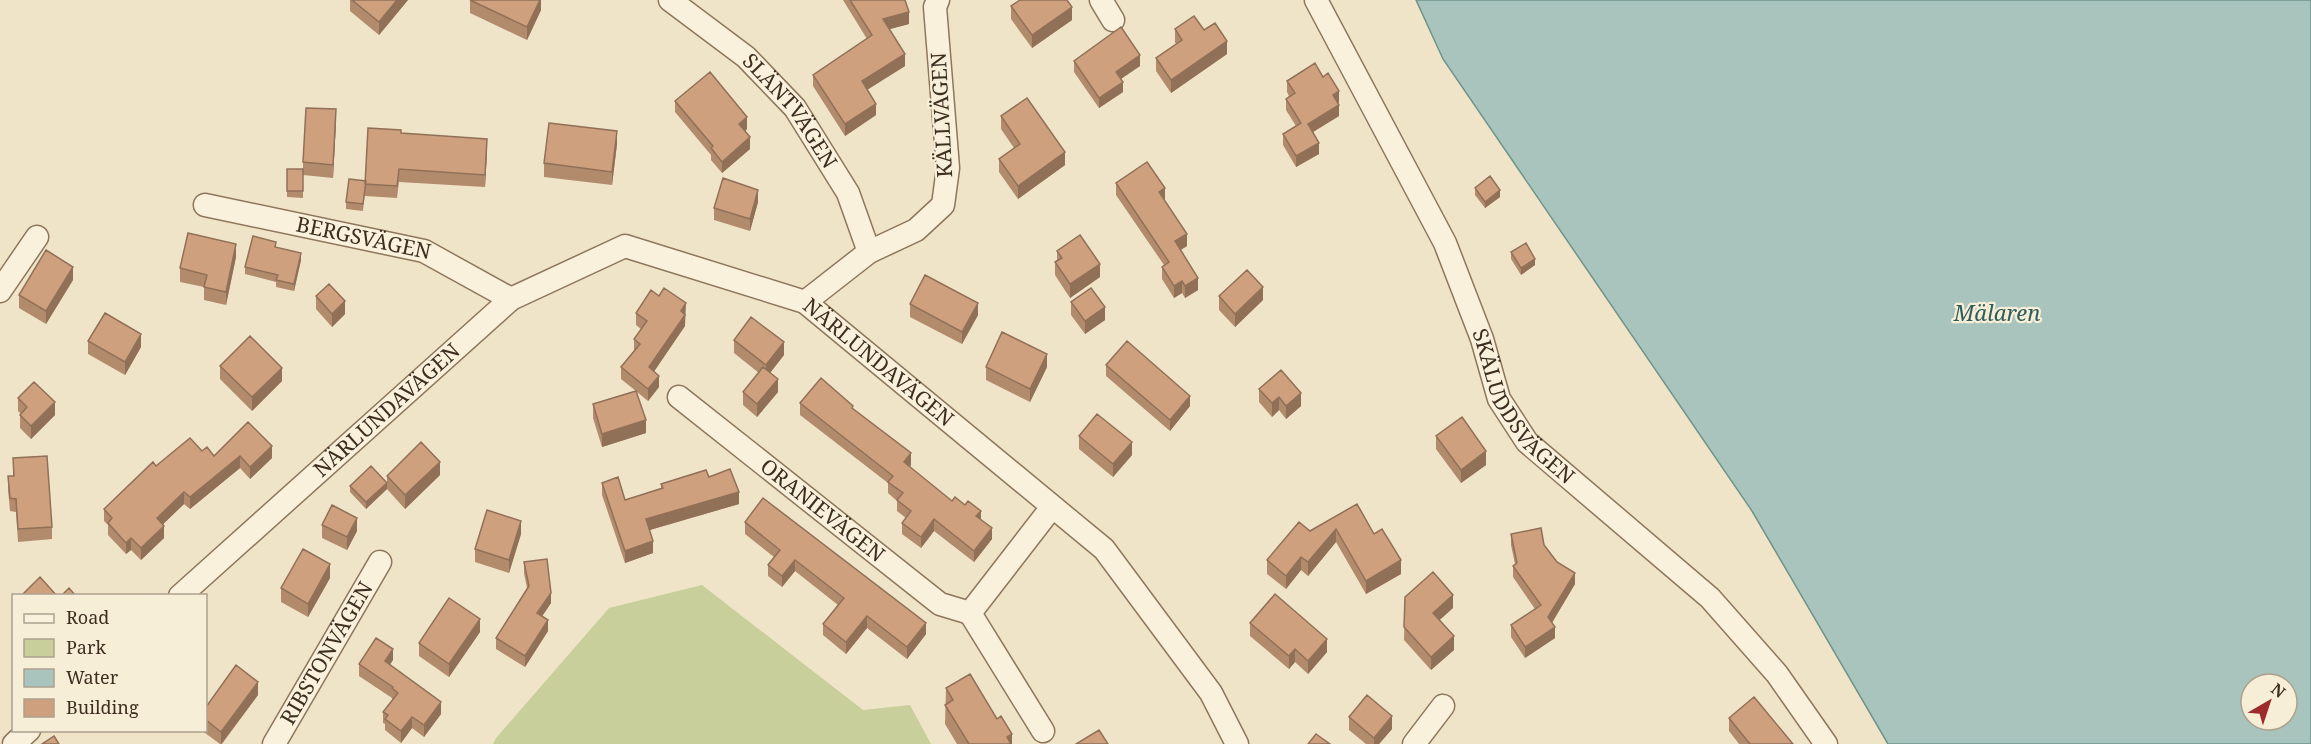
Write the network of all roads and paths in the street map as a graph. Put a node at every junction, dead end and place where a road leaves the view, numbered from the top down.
1 (670, 0) edge
2 (938, 0) edge
3 (1101, 0) edge
4 (1317, 0) edge
5 (1113, 20) dead end
6 (206, 205) dead end
7 (37, 237) dead end
8 (869, 252) junction
9 (0, 291) edge
10 (510, 299) junction
11 (805, 302) junction
12 (680, 397) dead end
13 (1052, 507) junction
14 (380, 561) dead end
15 (182, 594) edge
16 (970, 613) junction
17 (1443, 706) dead end
18 (1043, 731) dead end
19 (27, 732) edge
20 (14, 744) edge
21 (274, 744) edge
22 (1236, 744) edge
23 (1414, 744) edge
24 (1826, 744) edge

1 - 8 street, SLÄNTVÄGEN
2 - 8 street, KÄLLVÄGEN
3 - 5 street
4 - 24 street, SKÄLUDDSVÄGEN
6 - 10 street, BERGSVÄGEN
7 - 9 street
8 - 11 street, KÄLLVÄGEN
10 - 11 street, NÄRLUNDAVÄGEN
10 - 15 street, NÄRLUNDAVÄGEN
11 - 13 street, NÄRLUNDAVÄGEN
12 - 16 street, ORANIEVÄGEN
13 - 16 street
13 - 22 street, NÄRLUNDAVÄGEN
14 - 21 street, RIBSTONVÄGEN
16 - 18 street
17 - 23 street
19 - 20 street

